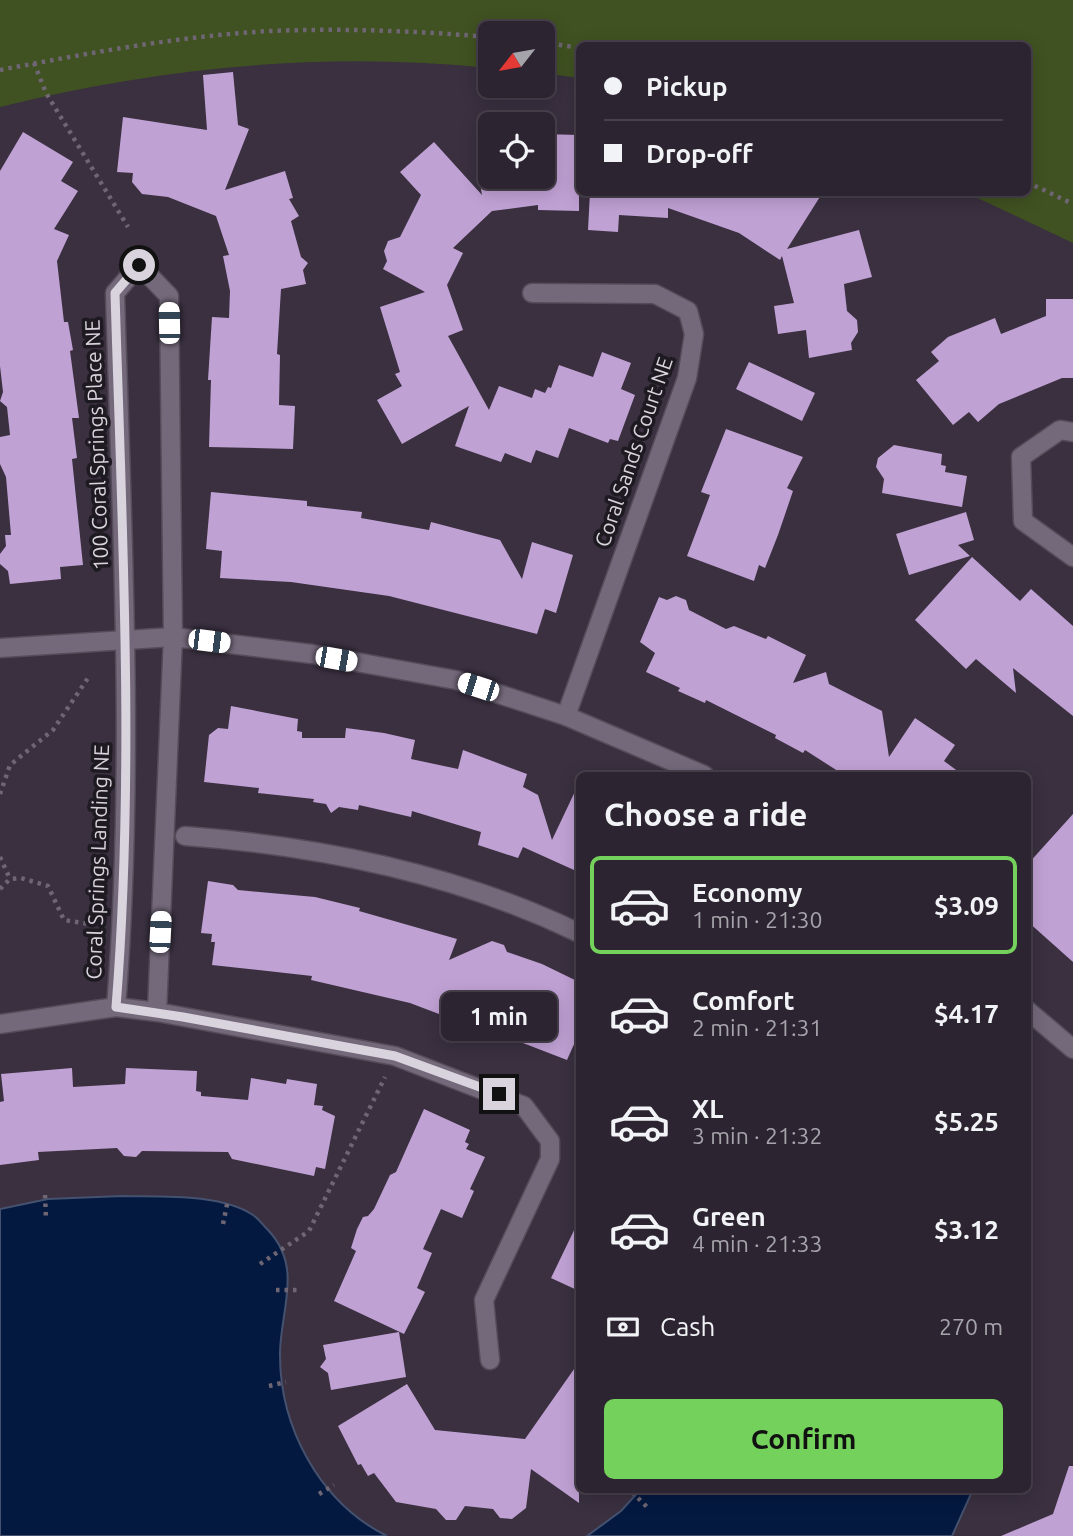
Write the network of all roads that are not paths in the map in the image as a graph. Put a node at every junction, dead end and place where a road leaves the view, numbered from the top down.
1 (532, 293) dead end
2 (1073, 432) edge
3 (1073, 558) edge
4 (173, 637) junction
5 (126, 638) junction
6 (0, 648) edge
7 (566, 716) junction
8 (698, 772) edge
9 (185, 836) dead end
10 (576, 932) edge
11 (116, 1007) junction
12 (156, 1012) junction
13 (1031, 1013) edge
14 (0, 1024) edge
15 (1073, 1049) edge
16 (490, 1360) dead end

1 - 7 street, Coral Sands Court NE
2 - 3 street
4 - 5 street
4 - 5 street, 100 Coral Springs Place NE
4 - 7 street
4 - 12 street
5 - 6 street
5 - 11 street, Coral Springs Landing NE
7 - 8 street
9 - 10 street
11 - 12 street, Coral Springs Landing NE
11 - 14 street
12 - 16 street, Coral Springs Landing NE
13 - 15 street

